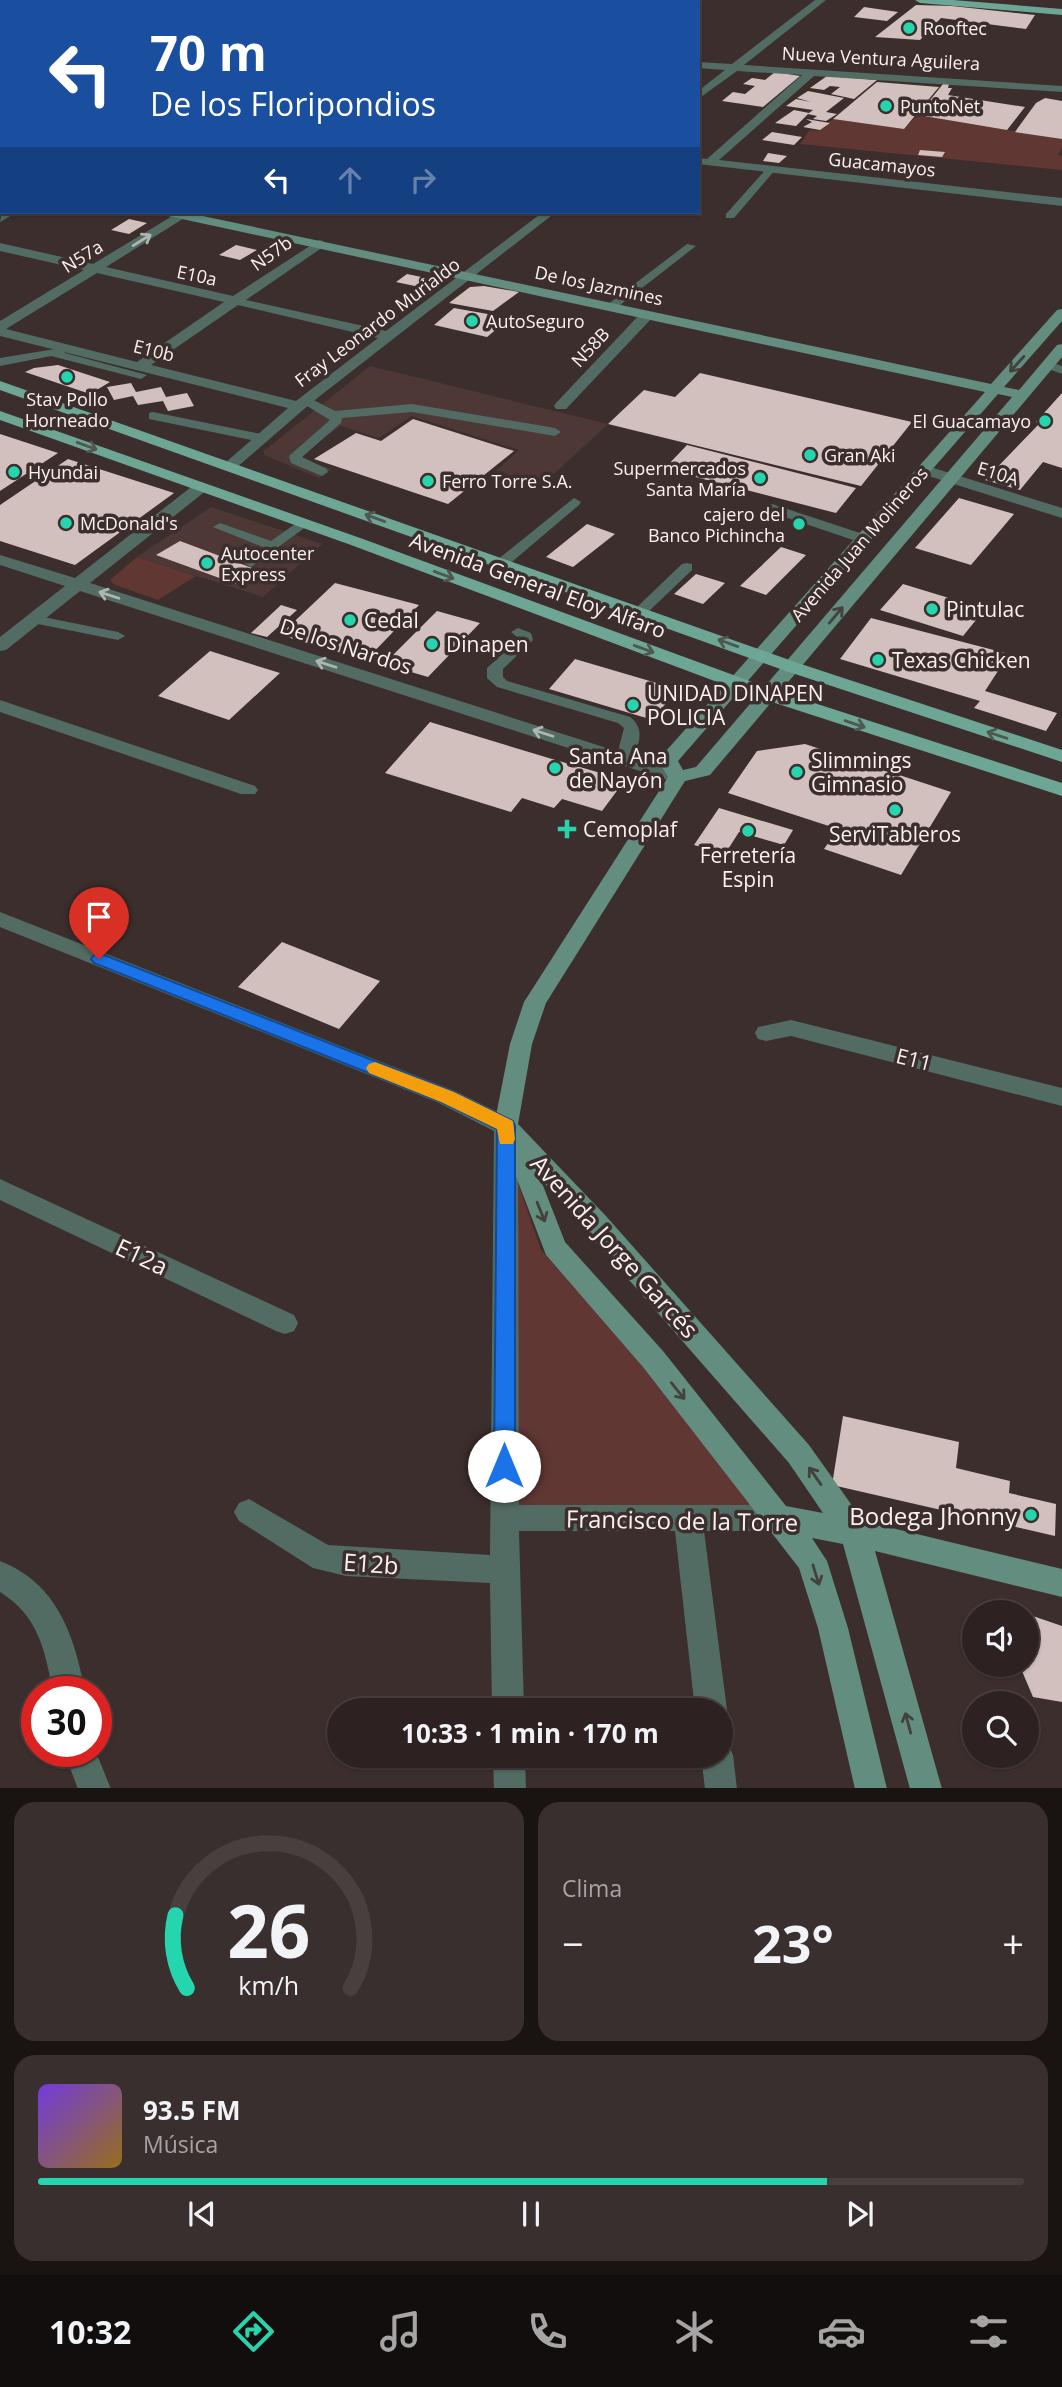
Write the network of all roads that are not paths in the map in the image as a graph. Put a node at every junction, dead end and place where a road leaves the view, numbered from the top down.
1 (821, 0) edge
2 (920, 0) edge
3 (1034, 0) edge
4 (1062, 2) edge
5 (1062, 12) edge
6 (700, 65) edge
7 (736, 67) junction
8 (813, 71) junction
9 (1062, 89) edge
10 (700, 94) edge
11 (704, 162) edge
12 (771, 169) junction
13 (1062, 202) edge
14 (178, 214) edge
15 (547, 214) edge
16 (183, 215) junction
17 (730, 216) dead end
18 (319, 244) junction
19 (691, 246) dead end
20 (0, 247) edge
21 (93, 270) junction
22 (468, 276) junction
23 (236, 301) junction
24 (611, 307) junction
25 (1062, 313) edge
26 (647, 315) junction
27 (0, 330) edge
28 (387, 335) junction
29 (1062, 348) edge
30 (72, 349) junction
31 (51, 353) junction
32 (0, 362) edge
33 (1047, 365) junction
34 (141, 370) junction
35 (1062, 370) edge
36 (0, 385) edge
37 (144, 388) dead end
38 (994, 390) junction
39 (1021, 395) junction
40 (302, 403) junction
41 (561, 406) dead end
42 (0, 415) edge
43 (333, 415) junction
44 (555, 432) dead end
45 (143, 435) junction
46 (261, 438) junction
47 (230, 466) junction
48 (924, 470) junction
49 (321, 472) dead end
50 (951, 479) junction
51 (201, 487) junction
52 (574, 502) dead end
53 (772, 508) dead end
54 (1062, 513) edge
55 (302, 523) junction
56 (220, 527) dead end
57 (863, 539) junction
58 (273, 546) junction
59 (0, 560) edge
60 (251, 563) dead end
61 (502, 563) junction
62 (687, 567) dead end
63 (76, 584) junction
64 (640, 612) junction
65 (33, 619) junction
66 (518, 632) dead end
67 (118, 636) dead end
68 (0, 646) edge
69 (759, 654) junction
70 (792, 667) junction
71 (737, 683) junction
72 (767, 694) junction
73 (0, 706) edge
74 (1062, 756) edge
75 (624, 758) junction
76 (677, 777) junction
77 (248, 790) dead end
78 (1062, 790) edge
79 (0, 919) edge
80 (766, 1033) dead end
81 (1062, 1097) edge
82 (506, 1126) junction
83 (0, 1189) edge
84 (285, 1323) dead end
85 (249, 1512) dead end
86 (504, 1518) junction
87 (688, 1518) junction
88 (780, 1518) junction
89 (854, 1532) junction
90 (505, 1570) junction
91 (0, 1575) edge
92 (1062, 1583) edge
93 (66, 1676) edge
94 (508, 1698) edge
95 (710, 1698) edge
96 (86, 1767) edge
97 (509, 1768) edge
98 (719, 1768) edge
99 (95, 1788) edge
100 (510, 1788) edge
101 (721, 1788) edge
102 (870, 1788) edge
103 (926, 1788) edge

1 - 7 street
2 - 5 main road
3 - 4 main road
6 - 7 street, Nueva Ventura Aguilera
7 - 8 street, Nueva Ventura Aguilera
7 - 10 street
8 - 9 street, Nueva Ventura Aguilera
8 - 11 street
11 - 12 street, Guacamayos
12 - 13 street, Guacamayos
12 - 17 lane
14 - 16 street, De los Jazmines
15 - 22 street, Fray Leonardo Murialdo
16 - 18 street, De los Jazmines
21 -> 16 street, N57a
18 - 22 street, De los Jazmines
18 - 23 street, N57b
19 - 24 lane
20 - 21 street, E10a
21 - 23 street, E10a
21 - 27 street, N57a
22 - 24 street, De los Jazmines
22 - 28 street, Fray Leonardo Murialdo
23 - 28 street, E10a
23 - 34 street, N57b
24 - 26 street, De los Jazmines
25 -> 38 street, Avenida Juan Molineros
26 - 38 street, De los Jazmines
26 - 41 street, N58B
27 - 30 street, E10b
28 - 40 street, Fray Leonardo Murialdo
29 - 33 street, Avenida Juan Molineros
30 - 31 lane
30 - 34 street, E10b
31 - 32 lane
31 - 34 lane
33 - 35 lane
33 - 39 street, Avenida Juan Molineros
34 - 37 lane
34 - 40 street, E10b
36 - 45 main road, Avenida General Eloy Alfaro
38 - 39 street, De los Jazmines
38 - 48 street, Avenida Juan Molineros
39 - 50 street, Avenida Juan Molineros
40 - 43 lane
40 - 46 street, Fray Leonardo Murialdo
42 -> 51 main road, Avenida General Eloy Alfaro
43 - 44 lane
43 - 49 lane
45 - 46 lane
45 - 47 main road, Avenida General Eloy Alfaro
46 - 47 street, Fray Leonardo Murialdo
61 -> 47 main road, Avenida General Eloy Alfaro
48 - 50 street, E10A
48 - 57 street, Avenida Juan Molineros
50 - 54 street, E10A
70 -> 50 street, Avenida Juan Molineros
51 - 55 main road, Avenida General Eloy Alfaro
51 - 63 street
52 - 61 lane
53 - 57 lane
55 - 58 lane
55 -> 71 main road, Avenida General Eloy Alfaro
56 - 58 lane
57 - 69 street, Avenida Juan Molineros
58 - 60 lane
59 - 63 street, De los Nardos
61 - 64 main road, Avenida General Eloy Alfaro
62 - 64 lane
63 - 65 street
75 -> 63 street, De los Nardos
69 -> 64 main road, Avenida General Eloy Alfaro
65 - 67 lane
65 - 68 street
66 - 75 lane
69 - 70 main road, Avenida General Eloy Alfaro
69 - 71 street, Avenida Juan Molineros
70 - 72 street, Avenida Juan Molineros
74 -> 70 main road, Avenida General Eloy Alfaro
71 - 72 main road, Avenida General Eloy Alfaro
71 - 76 street, Avenida Juan Molineros
72 - 76 street, Avenida Juan Molineros
72 -> 78 main road, Avenida General Eloy Alfaro
73 - 77 street
75 - 76 street, De los Nardos
76 - 82 street, Avenida Juan Molineros
79 - 82 street
80 - 81 street, E11
82 - 86 street
82 -> 88 street, Avenida Jorge Garcés
89 -> 82 street, Avenida Jorge Garcés
83 - 84 street, E12a
85 - 90 street, E12b
86 - 87 street, Francisco de la Torre
86 - 90 street
87 - 88 street, Francisco de la Torre
87 - 95 street
88 - 89 street, Francisco de la Torre
88 -> 102 street, Avenida Jorge Garcés
89 - 92 street, Francisco de la Torre
103 -> 89 street, Avenida Jorge Garcés
90 - 94 street
91 - 93 street
96 - 99 street
97 - 100 street
98 - 101 street

